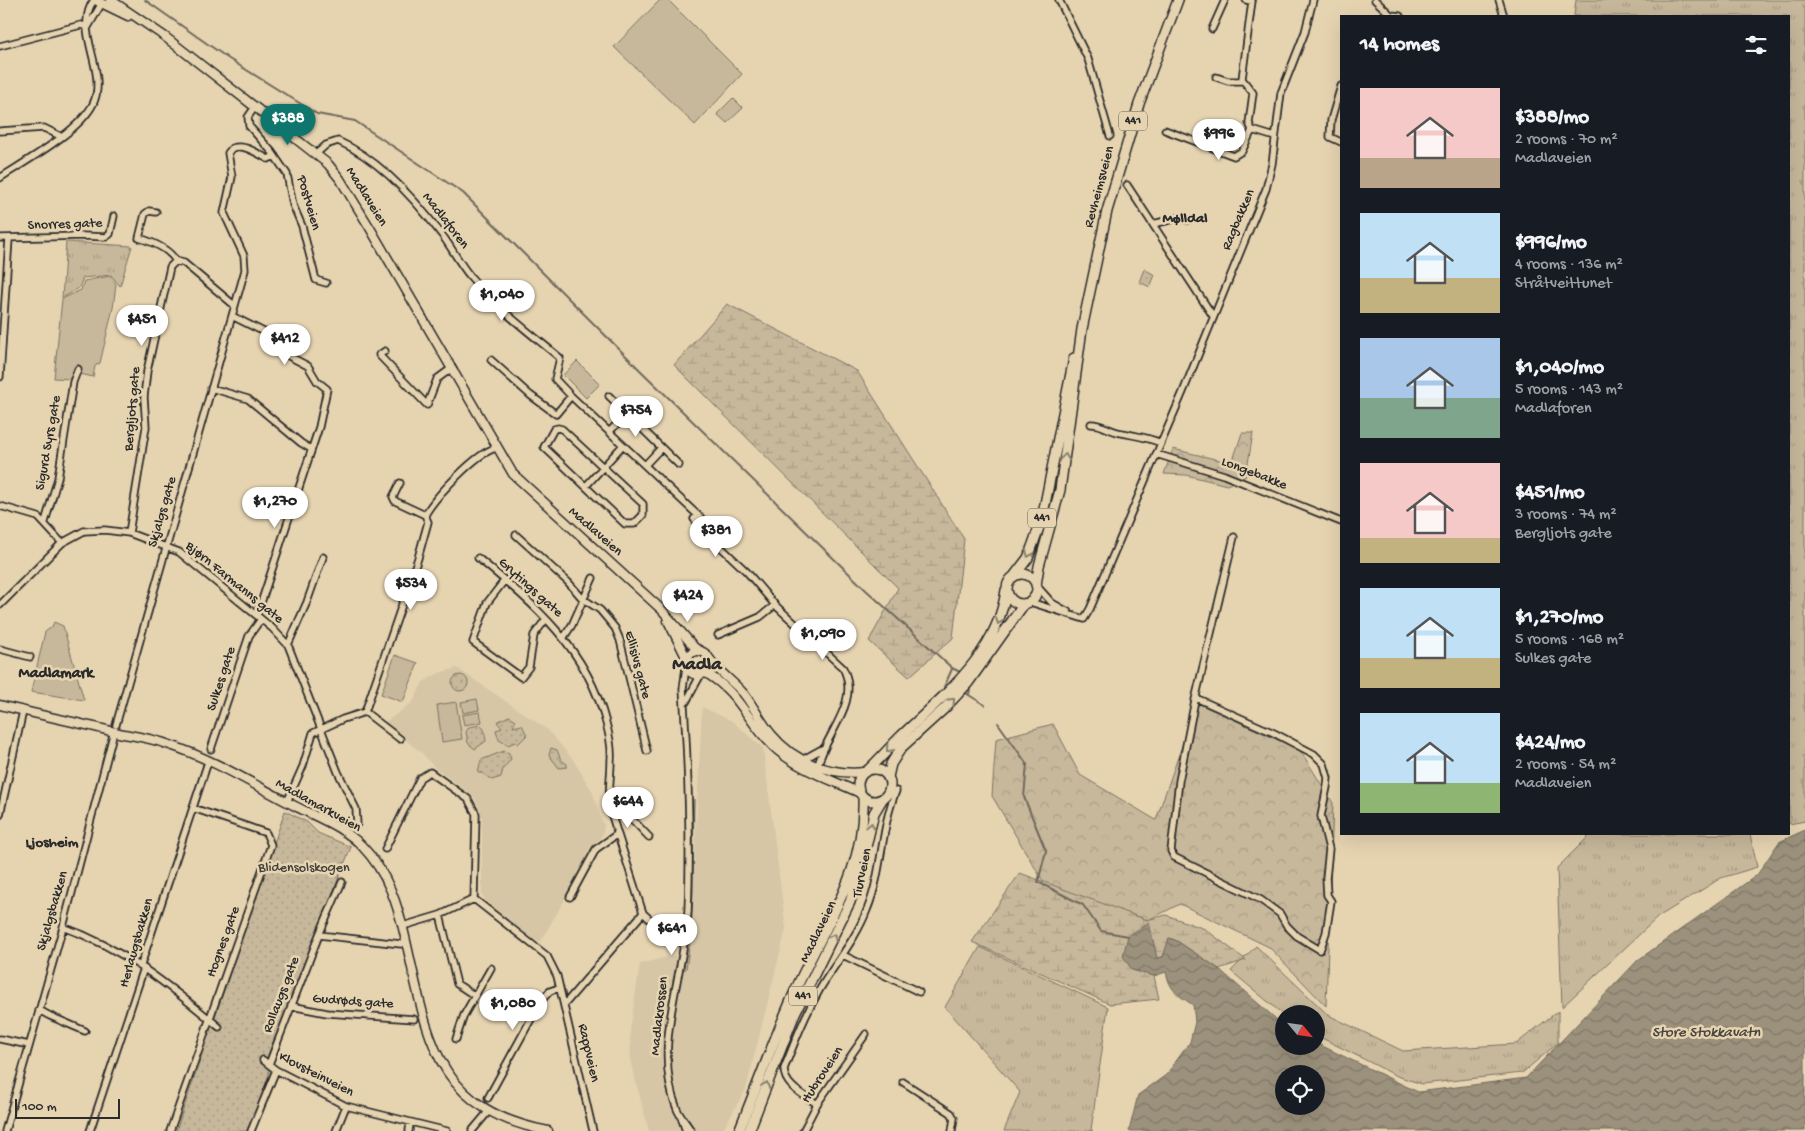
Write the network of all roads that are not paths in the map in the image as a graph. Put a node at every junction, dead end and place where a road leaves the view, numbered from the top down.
1 (111, 0) edge
2 (1060, 0) edge
3 (1178, 0) edge
4 (1225, 0) edge
5 (1246, 0) edge
6 (1313, 0) edge
7 (1375, 0) edge
8 (1499, 0) edge
9 (99, 1) edge
10 (1390, 15) edge
11 (1504, 15) edge
12 (88, 26) junction
13 (1212, 29) dead end
14 (167, 40) junction
15 (0, 46) edge
16 (1216, 77) dead end
17 (1242, 81) junction
18 (1340, 89) edge
19 (255, 107) junction
20 (1166, 130) dead end
21 (1252, 130) junction
22 (0, 131) edge
23 (60, 136) junction
24 (1110, 136) dead end
25 (1276, 138) junction
26 (1340, 142) edge
27 (316, 154) junction
28 (275, 156) junction
29 (0, 178) edge
30 (1127, 185) dead end
31 (156, 212) dead end
32 (114, 216) dead end
33 (1188, 220) dead end
34 (1153, 224) junction
35 (0, 238) edge
36 (9, 239) junction
37 (176, 261) junction
38 (326, 283) dead end
39 (234, 305) junction
40 (232, 316) junction
41 (1213, 316) junction
42 (1082, 329) junction
43 (385, 351) dead end
44 (491, 360) dead end
45 (452, 368) junction
46 (78, 369) dead end
47 (0, 377) edge
48 (211, 388) junction
49 (571, 396) junction
50 (609, 396) dead end
51 (626, 414) junction
52 (1091, 424) dead end
53 (609, 432) junction
54 (1161, 443) junction
55 (623, 445) junction
56 (496, 448) junction
57 (661, 448) junction
58 (311, 449) junction
59 (1156, 454) junction
60 (645, 465) junction
61 (679, 465) dead end
62 (603, 468) junction
63 (400, 483) dead end
64 (586, 486) junction
65 (0, 506) edge
66 (425, 514) junction
67 (45, 522) junction
68 (1340, 522) edge
69 (130, 533) junction
70 (516, 536) dead end
71 (1234, 537) dead end
72 (62, 543) junction
73 (167, 547) junction
74 (323, 557) dead end
75 (478, 558) dead end
76 (1015, 575) junction
77 (593, 578) dead end
78 (504, 581) junction
79 (1036, 585) junction
80 (1006, 590) junction
81 (0, 594) edge
82 (9, 596) junction
83 (582, 598) junction
84 (1027, 603) junction
85 (0, 605) edge
86 (776, 605) junction
87 (662, 610) junction
88 (1074, 616) junction
89 (259, 617) junction
90 (546, 619) junction
91 (718, 635) dead end
92 (564, 637) junction
93 (288, 645) junction
94 (0, 649) edge
95 (701, 651) junction
96 (987, 651) junction
97 (30, 657) dead end
98 (710, 658) junction
99 (686, 665) junction
100 (703, 674) junction
101 (1196, 698) junction
102 (0, 705) edge
103 (685, 706) junction
104 (23, 711) junction
105 (365, 712) junction
106 (115, 728) junction
107 (321, 728) junction
108 (914, 731) junction
109 (400, 739) dead end
110 (212, 749) dead end
111 (822, 749) junction
112 (647, 751) dead end
113 (804, 759) junction
114 (208, 762) junction
115 (818, 765) junction
116 (866, 771) junction
117 (888, 777) junction
118 (896, 791) dead end
119 (862, 795) junction
120 (883, 798) junction
121 (287, 802) junction
122 (193, 808) junction
123 (611, 813) junction
124 (0, 815) edge
125 (357, 824) dead end
126 (616, 835) junction
127 (649, 837) dead end
128 (385, 849) dead end
129 (342, 882) dead end
130 (570, 897) dead end
131 (474, 899) junction
132 (643, 913) junction
133 (440, 916) junction
134 (403, 926) junction
135 (62, 927) junction
136 (319, 934) junction
137 (685, 940) junction
138 (401, 944) dead end
139 (843, 954) junction
140 (142, 966) junction
141 (492, 968) dead end
142 (559, 988) junction
143 (919, 992) dead end
144 (474, 996) junction
145 (564, 1005) junction
146 (291, 1006) junction
147 (39, 1010) junction
148 (209, 1019) junction
149 (414, 1019) dead end
150 (219, 1027) dead end
151 (85, 1031) dead end
152 (866, 1034) dead end
153 (0, 1039) edge
154 (456, 1039) dead end
155 (29, 1045) junction
156 (263, 1060) dead end
157 (268, 1064) junction
158 (276, 1070) junction
159 (903, 1082) dead end
160 (488, 1098) dead end
161 (817, 1104) junction
162 (346, 1106) junction
163 (488, 1112) junction
164 (681, 1117) junction
165 (410, 1123) junction
166 (475, 1130) edge
167 (5, 1131) edge
168 (90, 1131) edge
169 (170, 1131) edge
170 (251, 1131) edge
171 (336, 1131) edge
172 (410, 1131) edge
173 (447, 1131) edge
174 (548, 1131) edge
175 (593, 1131) edge
176 (686, 1131) edge
177 (691, 1131) edge
178 (739, 1131) edge
179 (749, 1131) edge
180 (803, 1131) edge
181 (952, 1131) edge

1 - 14 main road, Madlaveien
2 - 24 street
3 - 42 main road, Revheimsveien / 441
4 - 13 street
5 - 17 street
6 - 25 street, Ragbakken
7 - 10 street
8 - 11 street
9 - 12 street
9 - 14 main road, Madlaveien
12 - 15 street
12 - 23 street
14 - 19 main road, Madlaveien
16 - 17 street
17 - 21 street
18 - 26 street
19 - 27 main road, Madlaveien
19 - 28 street, Postveien
20 - 21 street
21 - 25 street
22 - 23 street
23 - 29 street
25 - 41 street, Ragbakken
27 - 45 main road, Madlaveien
27 - 49 street, Madlaforen
28 - 38 street, Postveien
28 - 39 street, Skjalgs gate
30 - 34 street
31 - 37 street
32 - 36 street, Snorres gate
33 - 34 street
34 - 41 street
35 - 36 street, Snorres gate
36 - 47 street
37 - 39 street
37 - 69 street, Bergljots gate
39 - 40 street, Skjalgs gate
40 - 48 street, Skjalgs gate
40 - 58 street, Sulkes gate
41 - 54 street, Ragbakken
42 -> 76 main road, Revheimsveien / 441
79 -> 42 main road, Revheimsveien / 441
43 - 45 street
44 - 49 street
45 - 56 main road, Madlaveien
46 - 67 street, Sigurd Syrs gate
48 - 58 street
48 - 73 street, Skjalgs gate
49 - 53 street, Madlaforen
50 - 51 street
51 - 53 street
51 - 57 street
52 - 54 street
53 - 55 street, Madlaforen
54 - 59 street, Ragbakken
55 - 60 street, Madlaforen
55 - 62 street
56 - 66 street
56 - 87 main road, Madlaveien
57 - 60 street
57 - 61 street
58 - 89 street, Sulkes gate
59 - 68 street, Longebakke
59 - 88 street, Ragbakken
60 - 86 street, Madlaforen
62 - 64 street
62 - 64 street
62 - 64 street
63 - 66 street
65 - 67 street
66 - 105 street
67 - 72 street
69 - 72 street, Bjørn Farmanns gate
69 - 73 street, Bjørn Farmanns gate
70 - 83 street, Grytings gate
71 - 101 street
72 - 82 street, Bjørn Farmanns gate
73 - 89 street, Bjørn Farmanns gate
73 - 106 street, Skjalgs gate
74 - 93 street
75 - 78 street, Grytings gate
76 - 79 main road
76 - 80 main road, 441
77 - 83 street, Grytings gate
78 - 90 street, Grytings gate
78 - 90 street
79 - 84 main road, 441
79 - 88 street
80 - 84 main road
80 -> 96 main road, 441
81 - 82 street
82 - 85 street, Bjørn Farmanns gate
83 - 92 street, Grytings gate
83 - 112 street, Ellisivs gate
84 - 88 street
84 - 96 main road, 441
86 - 91 street
86 - 111 street
87 - 95 main road, Madlaveien
87 - 99 main road, Madlaveien
89 - 93 street, Bjørn Farmanns gate
89 - 110 street, Sulkes gate
90 - 92 street, Grytings gate
92 - 123 street, Grytings gate
93 - 107 street, Bjørn Farmanns gate
94 - 97 street
95 - 98 main road
95 - 99 main road
96 - 108 main road, 441
98 - 100 main road
98 - 113 main road
99 - 100 main road
99 - 103 street, Madlakrossen
100 - 103 street, Madlakrossen
100 - 119 main road
101 - 101 street
102 - 104 main road, Madlamarkveien
103 - 137 street, Madlakrossen
104 - 106 main road, Madlamarkveien
104 - 124 street
105 - 107 street
105 - 109 street
106 - 114 main road, Madlamarkveien
106 - 135 street, Skjalgsbakken
107 - 121 street
107 - 125 street, Bjørn Farmanns gate
108 -> 116 main road, 441
108 - 117 main road, 441
111 - 113 street
111 - 115 street
113 - 115 main road
114 - 121 main road, Madlamarkveien
114 - 122 street, Herlaugsbakken
115 - 116 main road
116 - 117 main road
116 - 119 main road, 441
117 - 120 main road, 441
118 - 139 street, Tiurveien
119 - 120 main road
119 - 178 main road, Madlaveien / 441
179 -> 120 main road, Madlaveien / 441
121 - 134 main road, Madlamarkveien
122 - 140 street, Herlaugsbakken
122 - 148 street, Hognes gate
123 - 126 street, Grytings gate
123 - 127 street
126 - 130 street
126 - 132 street, Grytings gate
128 - 131 street
129 - 136 street, Rollaugs gate
131 - 133 street
131 - 142 street, Rappveien
132 - 137 street, Grytings gate
132 - 145 street
133 - 134 street
133 - 144 street
134 - 163 main road, Madlamarkveien
135 - 140 street
135 - 147 street, Skjalgsbakken
136 - 138 street
136 - 146 street, Rollaugs gate
137 - 164 street, Madlakrossen
139 - 143 street
139 - 161 street, Tiurveien
140 - 148 street
140 - 168 street, Herlaugsbakken
141 - 144 street
142 - 145 street, Rappveien
142 - 160 street
144 - 154 street
145 - 175 street, Rappveien
146 - 149 street, Gudrøds gate
146 - 157 street, Rollaugs gate
147 - 151 street
147 - 155 street, Skjalgsbakken
148 - 150 street
148 - 169 street, Hognes gate
152 - 161 street, Hubroveien
153 - 155 street
155 - 167 street, Skjalgsbakken
156 - 157 street, Klovsteinveien
157 - 158 street, Klovsteinveien
158 - 162 street, Klovsteinveien
158 - 170 street
159 - 181 street
161 - 180 street, Hubroveien
162 - 165 street, Klovsteinveien
162 - 171 street
163 - 166 street
163 - 174 main road, Madlamarkveien
164 - 176 street, Madlakrossen
164 - 177 street, Madlakrossen
165 - 172 street
165 - 173 street, Klovsteinveien

